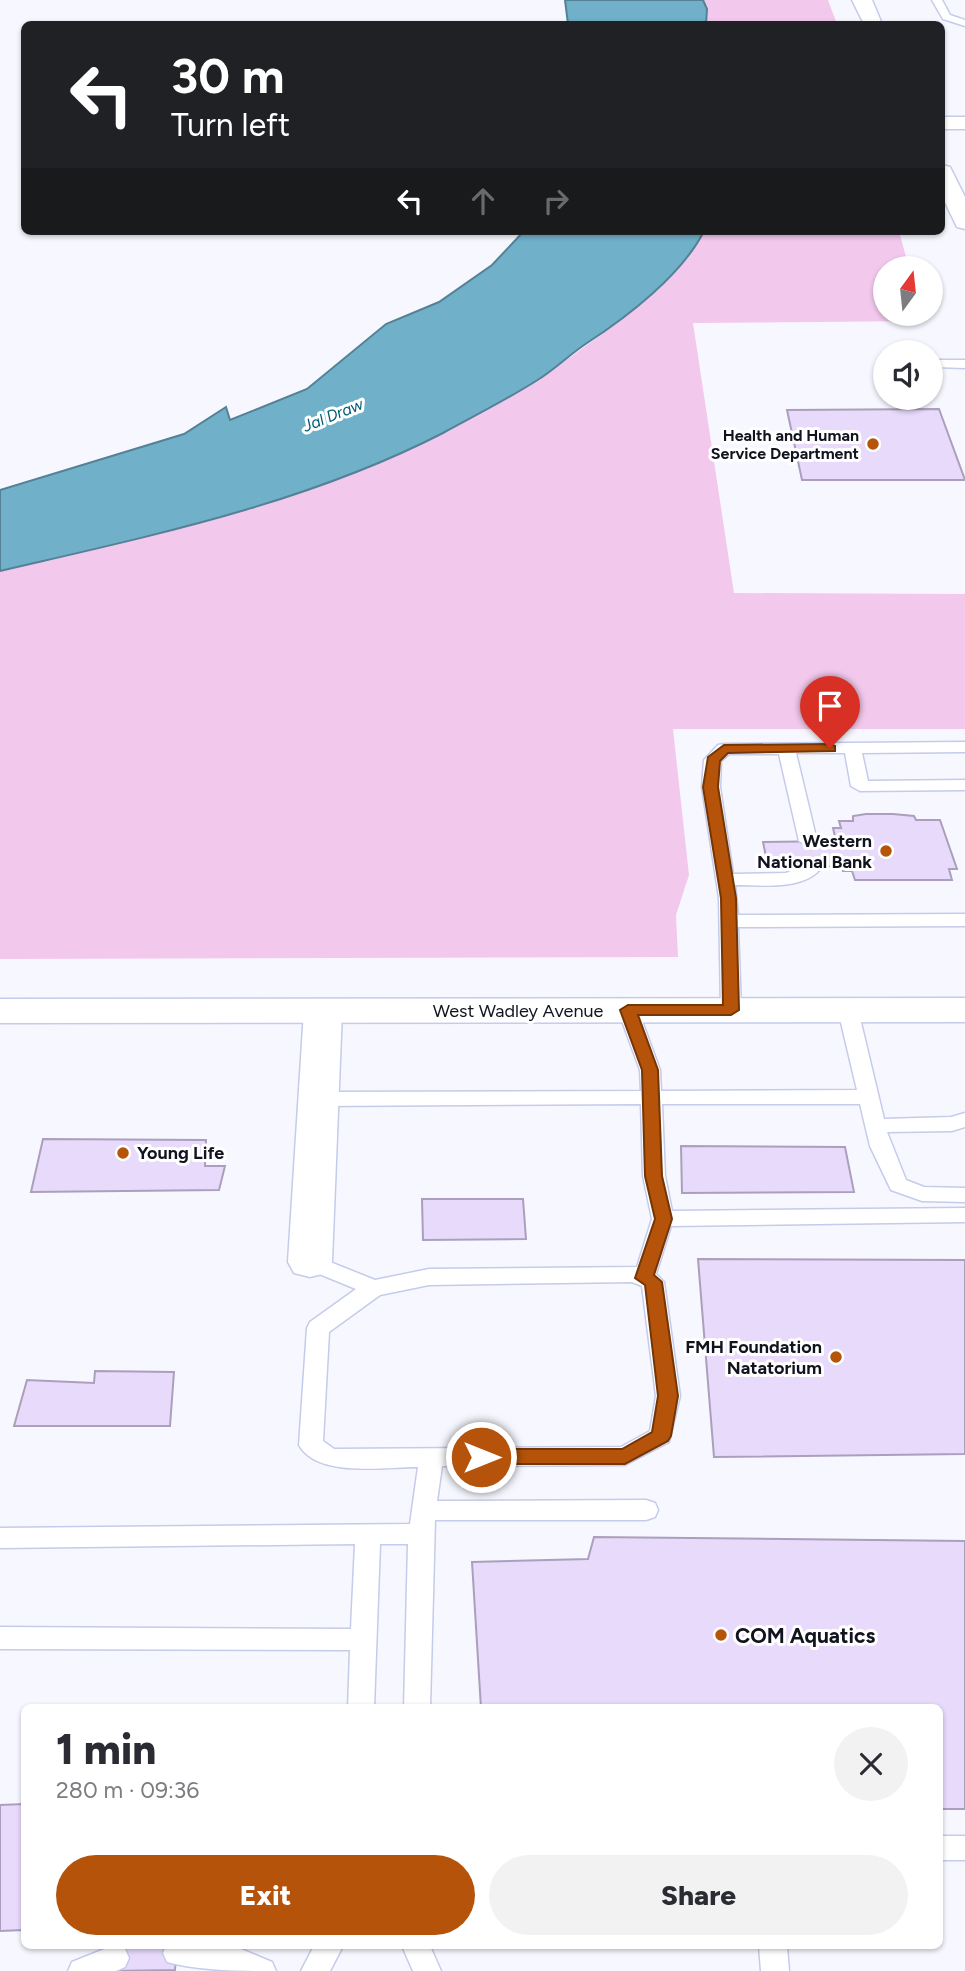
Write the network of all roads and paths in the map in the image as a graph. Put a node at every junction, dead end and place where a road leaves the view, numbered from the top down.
1 (862, 0) edge
2 (937, 0) edge
3 (872, 21) edge
4 (965, 23) edge
5 (945, 113) edge
6 (965, 113) edge
7 (945, 123) edge
8 (965, 123) edge
9 (945, 178) edge
10 (963, 213) edge
11 (943, 364) edge
12 (965, 364) edge
13 (965, 747) edge
14 (852, 748) junction
15 (786, 749) junction
16 (965, 785) edge
17 (808, 841) dead end
18 (813, 867) dead end
19 (725, 879) junction
20 (965, 920) edge
21 (729, 921) junction
22 (628, 1010) junction
23 (731, 1010) junction
24 (848, 1010) junction
25 (965, 1010) edge
26 (0, 1011) edge
27 (323, 1011) junction
28 (869, 1097) junction
29 (651, 1099) junction
30 (318, 1100) junction
31 (965, 1120) edge
32 (875, 1126) junction
33 (965, 1195) edge
34 (965, 1215) edge
35 (663, 1219) junction
36 (310, 1262) joint
37 (644, 1278) junction
38 (374, 1288) junction
39 (430, 1457) junction
40 (646, 1510) dead end
41 (423, 1523) junction
42 (368, 1535) junction
43 (0, 1538) edge
44 (0, 1639) edge
45 (364, 1640) junction
46 (361, 1704) edge
47 (417, 1704) edge
48 (943, 1848) edge
49 (965, 1848) edge
50 (327, 1949) edge
51 (417, 1949) edge
52 (773, 1949) edge
53 (177, 1953) dead end
54 (115, 1958) dead end
55 (82, 1971) edge
56 (262, 1971) edge
57 (315, 1971) edge
58 (427, 1971) edge
59 (775, 1971) edge

1 - 3 main road
2 - 4 lane
5 - 6 main road
7 - 8 main road
9 - 10 main road
11 - 12 lane
13 - 14 lane
14 - 15 lane
14 - 16 lane
15 - 17 lane
15 - 19 lane
18 - 19 lane
19 - 21 lane
20 - 21 lane
21 - 23 lane
22 - 23 main road, West Wadley Avenue
22 - 27 main road, West Wadley Avenue
22 - 29 lane
23 - 24 main road, West Wadley Avenue
24 - 25 main road, West Wadley Avenue
24 - 28 lane
26 - 27 main road, West Wadley Avenue
27 - 30 main road
28 - 29 lane
28 - 32 lane
29 - 30 lane
29 - 35 lane
30 - 36 main road
31 - 32 lane
32 - 33 lane
34 - 35 lane
35 - 37 lane
36 - 38 lane
37 - 38 lane
37 - 39 lane
38 - 39 lane
39 - 41 lane
40 - 41 lane
41 - 42 lane
41 - 47 lane
42 - 43 lane
42 - 45 lane
44 - 45 lane
45 - 46 lane
48 - 49 lane
50 - 57 lane
51 - 58 lane
52 - 59 lane
53 - 56 lane
54 - 55 lane

